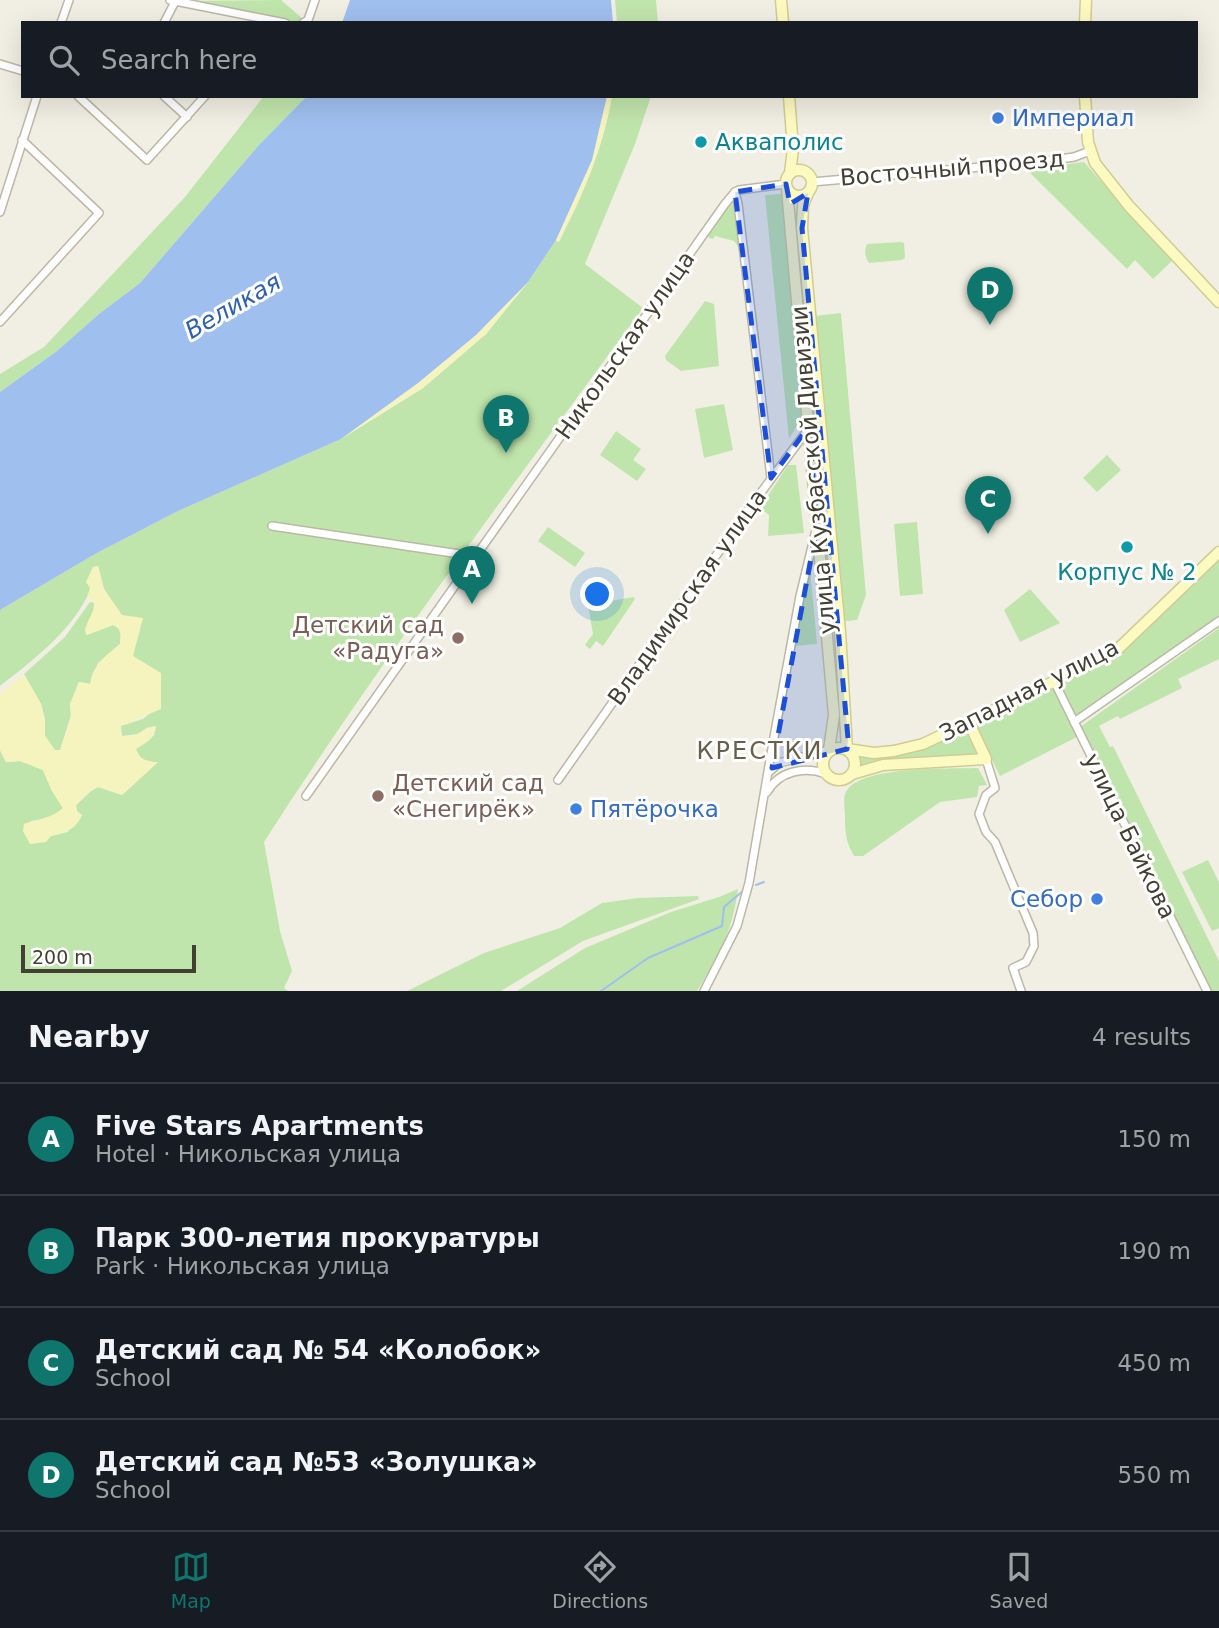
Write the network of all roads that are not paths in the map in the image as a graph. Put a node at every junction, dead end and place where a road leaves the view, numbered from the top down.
1 (69, 0) edge
2 (174, 0) edge
3 (315, 0) edge
4 (781, 0) edge
5 (1086, 0) edge
6 (62, 21) edge
7 (165, 21) edge
8 (267, 21) edge
9 (306, 21) edge
10 (783, 21) edge
11 (1086, 21) edge
12 (0, 64) edge
13 (21, 70) edge
14 (36, 98) edge
15 (85, 98) edge
16 (166, 98) edge
17 (203, 98) edge
18 (789, 98) edge
19 (1085, 98) edge
20 (187, 117) junction
21 (22, 140) junction
22 (793, 149) junction
23 (1090, 151) junction
24 (803, 171) junction
25 (790, 173) junction
26 (812, 182) junction
27 (787, 187) junction
28 (735, 191) junction
29 (808, 193) junction
30 (0, 212) edge
31 (1219, 302) edge
32 (0, 322) edge
33 (809, 428) junction
34 (771, 478) junction
35 (272, 526) dead end
36 (817, 526) junction
37 (1219, 552) edge
38 (466, 555) dead end
39 (1219, 621) edge
40 (1054, 681) junction
41 (1074, 722) junction
42 (969, 723) junction
43 (847, 749) junction
44 (829, 750) junction
45 (986, 760) junction
46 (770, 769) junction
47 (826, 774) junction
48 (852, 774) junction
49 (780, 776) junction
50 (558, 780) dead end
51 (306, 796) dead end
52 (765, 796) junction
53 (704, 991) edge
54 (1021, 991) edge
55 (1207, 991) edge

1 - 6 street
2 - 7 street
2 - 8 street
3 - 9 street
4 - 10 street
5 - 11 street
12 - 13 street
14 - 21 street
15 - 20 street
16 - 20 street
17 - 20 street
18 - 22 street, улица Кузбасской Дивизии
19 - 23 street
21 - 30 street
21 - 32 street
22 - 24 street, улица Кузбасской Дивизии
22 - 25 street, улица Кузбасской Дивизии
23 - 26 street, Восточный проезд
23 - 31 street
24 - 25 street
24 - 26 street, улица Кузбасской Дивизии
25 - 27 street, улица Кузбасской Дивизии
26 - 29 street, улица Кузбасской Дивизии
27 - 28 street
27 - 29 street
27 - 33 street, улица Кузбасской Дивизии
28 - 34 street, Владимирская улица
28 - 51 street, Никольская улица
29 - 43 street, улица Кузбасской Дивизии
33 - 34 street
33 - 36 street, улица Кузбасской Дивизии
34 - 50 street, Владимирская улица
35 - 38 street
36 - 44 street, улица Кузбасской Дивизии
36 - 46 street
37 - 40 street, Западная улица
39 - 41 street, Западная улица
40 - 41 street, улица Байкова
40 - 42 street, Западная улица
41 - 55 street, улица Байкова
42 - 43 street, Западная улица
42 - 45 street
43 - 44 street
43 - 48 street
44 - 46 street
44 - 47 street
45 - 48 street
45 - 54 street
46 - 49 street
46 - 52 street
47 - 48 street
47 - 49 street
49 - 52 street
52 - 53 street

